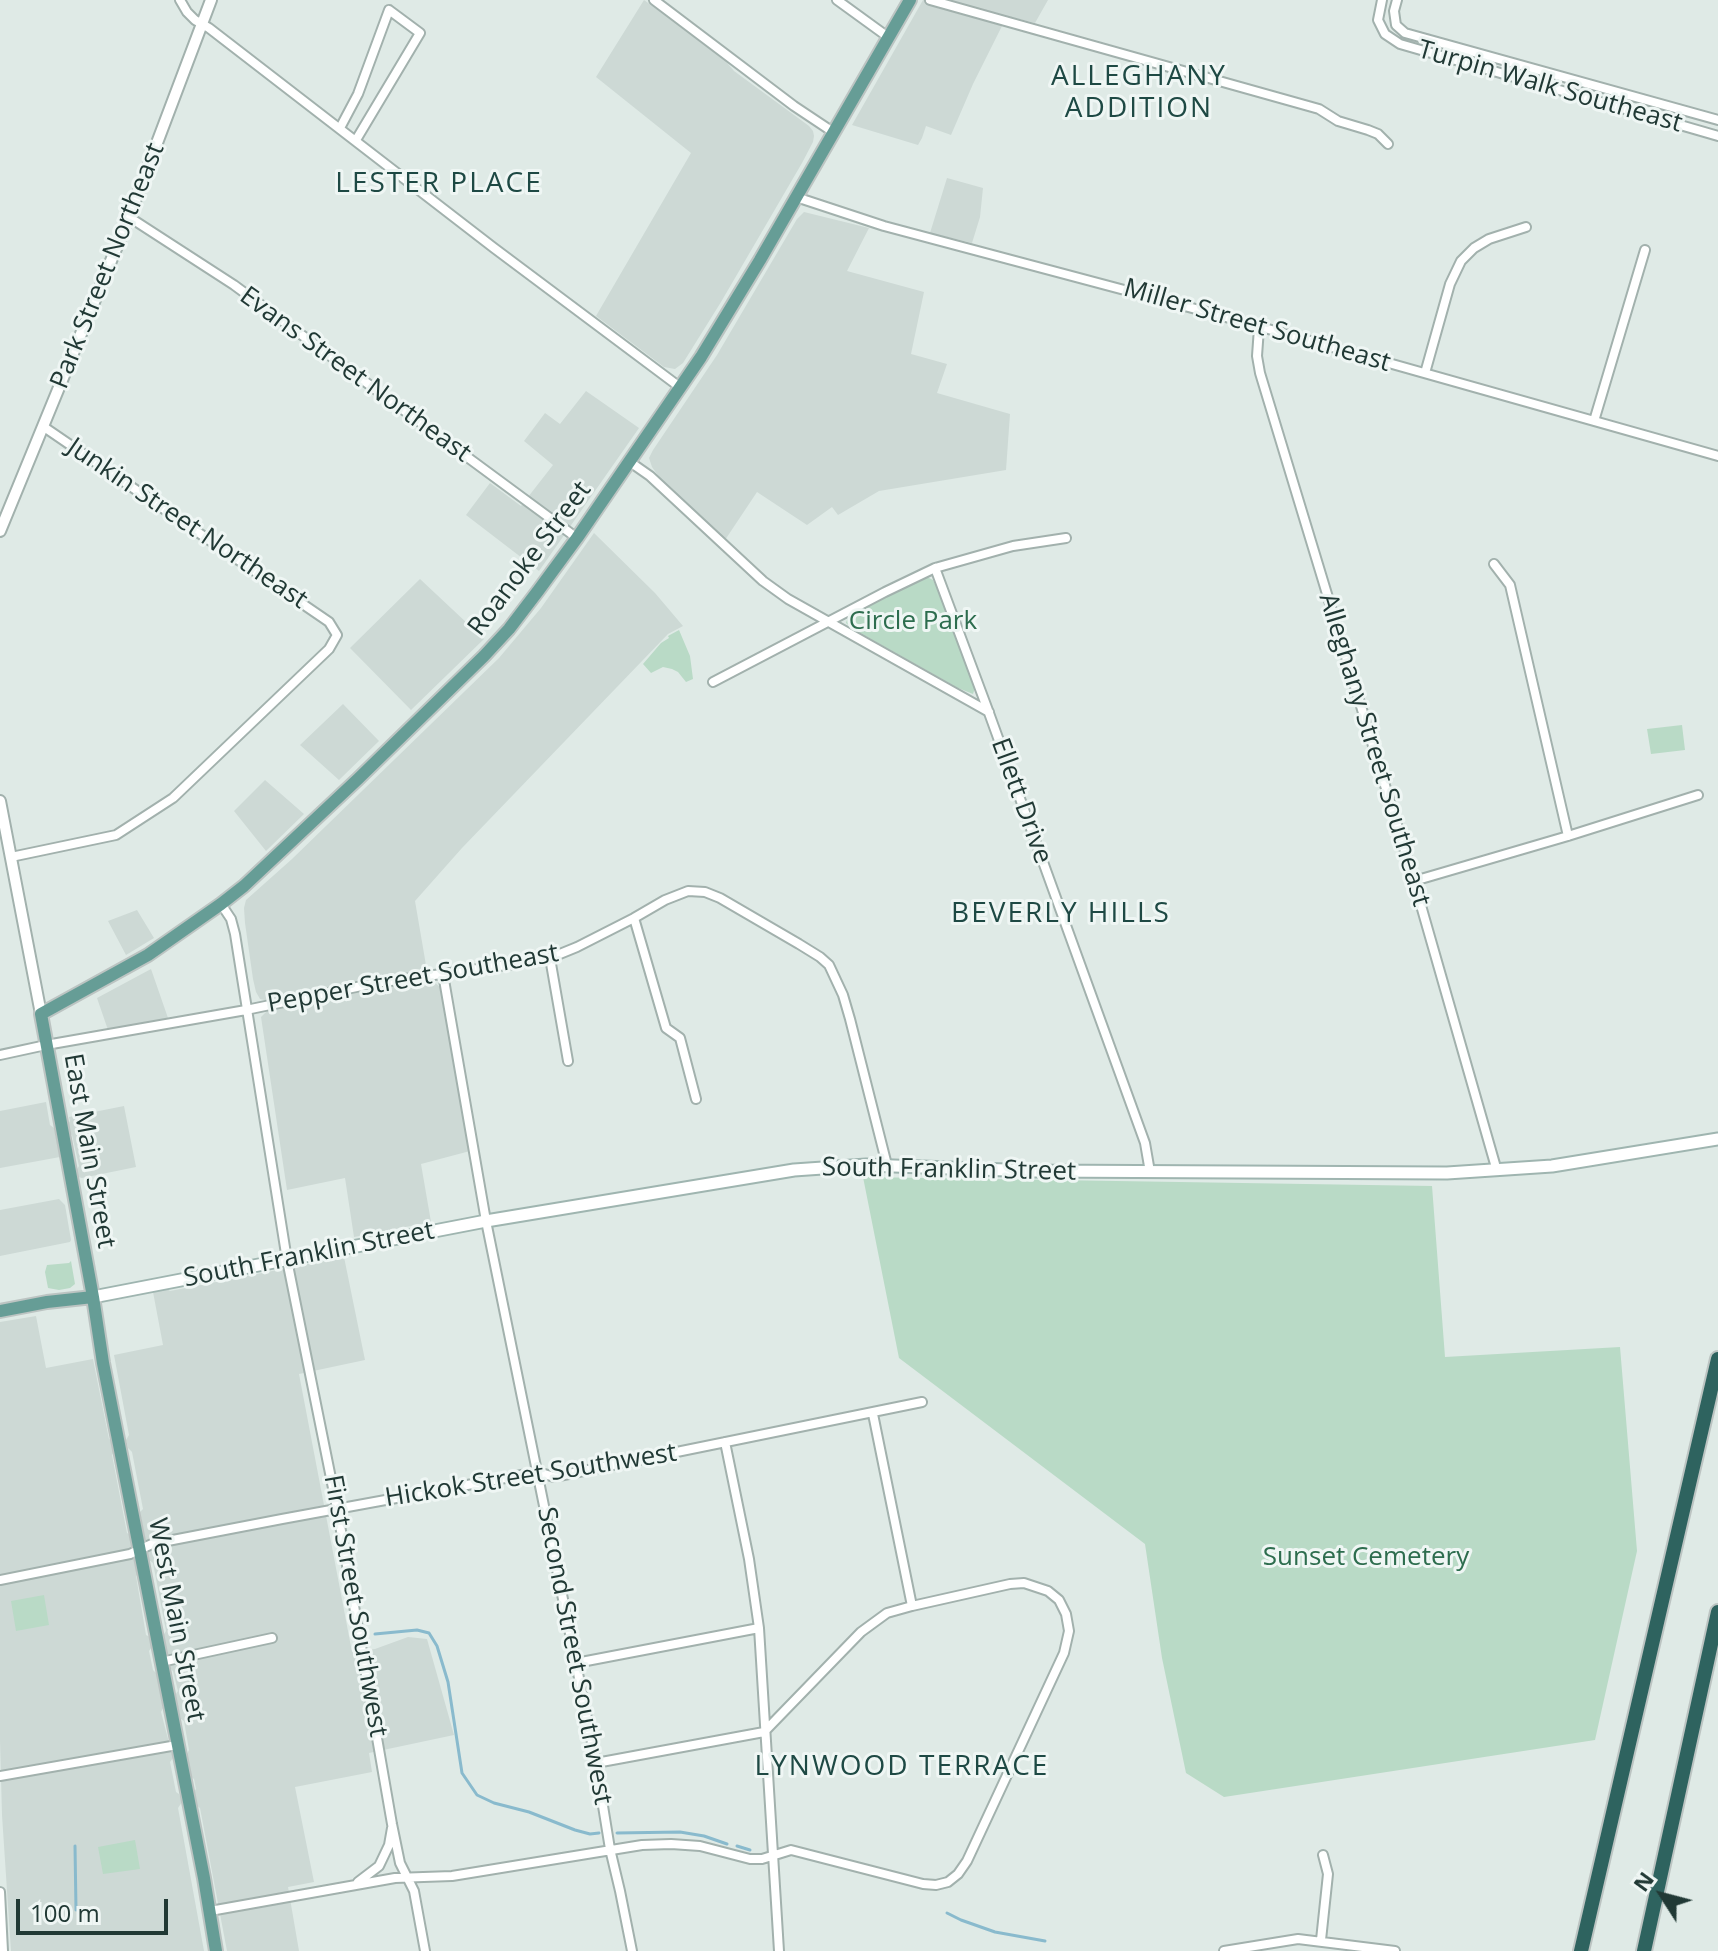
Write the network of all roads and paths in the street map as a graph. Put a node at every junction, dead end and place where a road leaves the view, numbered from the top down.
1 (180, 0) edge
2 (211, 0) edge
3 (654, 0) edge
4 (837, 0) edge
5 (910, 0) edge
6 (930, 0) edge
7 (1382, 0) edge
8 (1397, 0) edge
9 (202, 24) junction
10 (888, 37) junction
11 (1718, 120) edge
12 (340, 128) junction
13 (833, 132) junction
14 (1718, 136) edge
15 (356, 140) junction
16 (1388, 144) dead end
17 (796, 197) junction
18 (129, 217) junction
19 (1526, 227) dead end
20 (1645, 250) dead end
21 (1259, 328) junction
22 (1425, 373) junction
23 (681, 388) junction
24 (1594, 421) junction
25 (44, 427) junction
26 (1718, 456) edge
27 (630, 462) junction
28 (0, 531) edge
29 (577, 538) junction
30 (1066, 538) dead end
31 (1494, 564) dead end
32 (935, 568) junction
33 (828, 621) junction
34 (713, 682) dead end
35 (989, 713) junction
36 (1698, 795) dead end
37 (0, 801) edge
38 (1568, 836) junction
39 (11, 857) junction
40 (1414, 881) junction
41 (221, 904) junction
42 (634, 918) junction
43 (550, 958) junction
44 (443, 974) junction
45 (246, 1010) junction
46 (41, 1014) junction
47 (46, 1045) junction
48 (0, 1055) edge
49 (568, 1061) dead end
50 (696, 1099) dead end
51 (1718, 1139) edge
52 (887, 1165) junction
53 (1497, 1171) junction
54 (1150, 1172) junction
55 (486, 1221) junction
56 (287, 1260) junction
57 (93, 1297) junction
58 (0, 1311) edge
59 (1718, 1359) edge
60 (922, 1402) dead end
61 (873, 1414) junction
62 (725, 1442) junction
63 (538, 1472) junction
64 (337, 1508) junction
65 (140, 1549) junction
66 (0, 1580) edge
67 (912, 1606) junction
68 (1718, 1612) edge
69 (759, 1628) junction
70 (272, 1638) dead end
71 (161, 1662) junction
72 (576, 1663) junction
73 (764, 1732) junction
74 (177, 1745) junction
75 (596, 1763) junction
76 (0, 1776) edge
77 (392, 1824) junction
78 (610, 1849) junction
79 (772, 1855) junction
80 (1323, 1855) dead end
81 (408, 1878) junction
82 (354, 1885) junction
83 (0, 1892) edge
84 (210, 1911) junction
85 (1321, 1940) junction
86 (3, 1951) edge
87 (216, 1951) edge
88 (425, 1951) edge
89 (632, 1951) edge
90 (779, 1951) edge
91 (1224, 1951) edge
92 (1395, 1951) edge
93 (1581, 1951) edge
94 (1644, 1951) edge

1 - 9 street
2 - 9 street, Park Street Northeast
3 - 13 street
4 - 10 street
5 - 10 main road, Roanoke Street
6 - 16 street
7 - 14 street, Turpin Walk Southeast
8 - 11 street, Turpin Walk Southeast
9 - 12 street
9 - 18 street, Park Street Northeast
10 - 13 main road, Roanoke Street
12 - 15 street
12 - 15 street
13 - 17 main road, Roanoke Street
15 - 23 street
17 - 21 street, Miller Street Southeast
17 - 23 main road, Roanoke Street
18 - 25 street, Park Street Northeast
18 - 29 street, Evans Street Northeast
19 - 22 street
20 - 24 street
21 - 22 street, Miller Street Southeast
21 - 40 street, Alleghany Street Southeast
22 - 24 street, Miller Street Southeast
23 - 27 main road, Roanoke Street
24 - 26 street, Miller Street Southeast
25 - 28 street, Park Street Northeast
25 - 39 street, Junkin Street Northeast
27 - 29 main road, Roanoke Street
27 - 33 street
29 - 41 main road, Roanoke Street
30 - 32 street
31 - 38 street
32 - 33 street
32 - 35 street, Ellett Drive
33 - 34 street
33 - 35 street
35 - 54 street, Ellett Drive
36 - 38 street
37 - 39 street
38 - 40 street
39 - 46 street
40 - 53 street, Alleghany Street Southeast
41 - 45 street, First Street Southwest
41 - 46 main road, Roanoke Street
42 - 43 street, Pepper Street Southeast
42 - 50 street
42 - 52 street, Pepper Street Southeast
43 - 44 street, Pepper Street Southeast
43 - 49 street
44 - 45 street, Pepper Street Southeast
44 - 55 street, Second Street Southwest
45 - 47 street, Pepper Street Southeast
45 - 56 street, First Street Southwest
46 - 47 main road, East Main Street
47 - 48 street, Pepper Street Southeast
47 - 57 main road, East Main Street
51 - 53 main road, South Franklin Street
52 - 54 main road, South Franklin Street
52 - 55 main road, South Franklin Street
53 - 54 main road, South Franklin Street
55 - 56 main road, South Franklin Street
55 - 63 street, Second Street Southwest
56 - 57 main road, South Franklin Street
56 - 64 street, First Street Southwest
57 - 58 main road
57 - 65 main road, West Main Street
59 - 93 highway
60 - 61 street, Hickok Street Southwest
61 - 62 street, Hickok Street Southwest
61 - 67 street
62 - 63 street, Hickok Street Southwest
62 - 69 street
63 - 64 street, Hickok Street Southwest
63 - 72 street, Second Street Southwest
64 - 65 street, Hickok Street Southwest
64 - 77 street, First Street Southwest
65 - 66 street, Hickok Street Southwest
65 - 71 main road, West Main Street
67 - 73 street
67 - 79 street
68 - 94 highway
69 - 72 street
69 - 73 street
70 - 71 street
71 - 74 main road, West Main Street
72 - 75 street, Second Street Southwest
73 - 75 street
73 - 79 street
74 - 76 street
74 - 84 main road, West Main Street
75 - 78 street, Second Street Southwest
77 - 81 street, First Street Southwest
77 - 82 street
78 - 79 street
78 - 81 street
78 - 89 street, Second Street Southwest
79 - 90 street
80 - 85 street
81 - 82 street
81 - 88 street, First Street Southwest
82 - 84 street
83 - 86 street
84 - 87 main road, West Main Street
85 - 91 street
85 - 92 street

